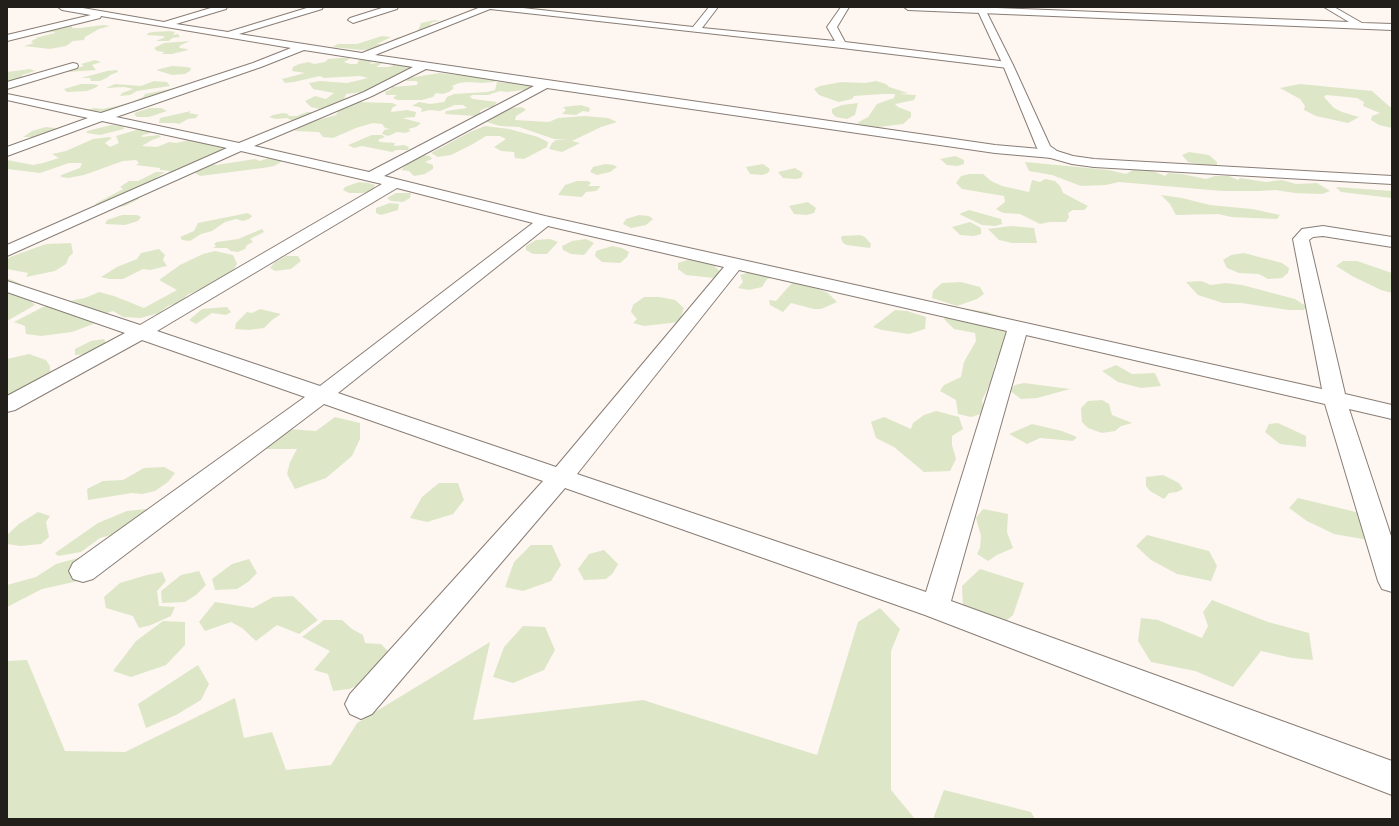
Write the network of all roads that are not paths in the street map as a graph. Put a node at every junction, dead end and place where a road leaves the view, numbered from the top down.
1 (62, 7) edge
2 (223, 7) edge
3 (319, 7) edge
4 (394, 7) edge
5 (490, 7) edge
6 (714, 7) edge
7 (846, 7) edge
8 (908, 7) edge
9 (1328, 7) edge
10 (82, 8) edge
11 (981, 9) edge
12 (574, 11) edge
13 (105, 14) junction
14 (353, 20) dead end
15 (162, 24) junction
16 (1361, 25) junction
17 (1392, 26) edge
18 (695, 30) junction
19 (226, 35) junction
20 (7, 38) edge
21 (842, 45) junction
22 (302, 47) junction
23 (364, 56) junction
24 (425, 65) junction
25 (1008, 65) junction
26 (74, 66) dead end
27 (545, 84) junction
28 (7, 86) edge
29 (7, 97) edge
30 (101, 118) junction
31 (240, 147) junction
32 (7, 152) edge
33 (1052, 154) junction
34 (371, 177) junction
35 (1392, 180) edge
36 (395, 183) junction
37 (545, 221) junction
38 (1392, 242) edge
39 (7, 251) edge
40 (735, 264) junction
41 (7, 286) edge
42 (1018, 328) junction
43 (142, 332) junction
44 (322, 394) junction
45 (1335, 400) junction
46 (7, 405) edge
47 (1392, 412) edge
48 (561, 477) junction
49 (83, 571) dead end
50 (1392, 581) edge
51 (935, 607) junction
52 (361, 704) dead end
53 (1392, 778) edge

1 - 10 street
2 - 15 street
3 - 19 street
4 - 14 street
5 - 12 street
5 - 23 street
6 - 18 street
7 - 21 street
8 - 11 street
9 - 16 street
10 - 13 street
11 - 16 street
11 - 25 street
12 - 18 street
13 - 15 street
13 - 20 street
15 - 19 street
16 - 17 street
18 - 21 street
19 - 22 street
21 - 25 street
22 - 23 street
22 - 30 street
23 - 24 street
24 - 27 street
24 - 31 street
25 - 33 street
26 - 28 street
27 - 33 street
27 - 34 street
29 - 30 street
30 - 31 street
30 - 32 street
31 - 34 street
31 - 39 street
33 - 35 street
34 - 36 street
36 - 37 street
36 - 43 street
37 - 40 street
37 - 44 street
38 - 45 street
40 - 42 street
40 - 48 street
41 - 43 street
42 - 45 street
42 - 51 street
43 - 44 street
43 - 46 street
44 - 48 street
44 - 49 street
45 - 47 street
45 - 50 street
48 - 51 street
48 - 52 street
51 - 53 street

